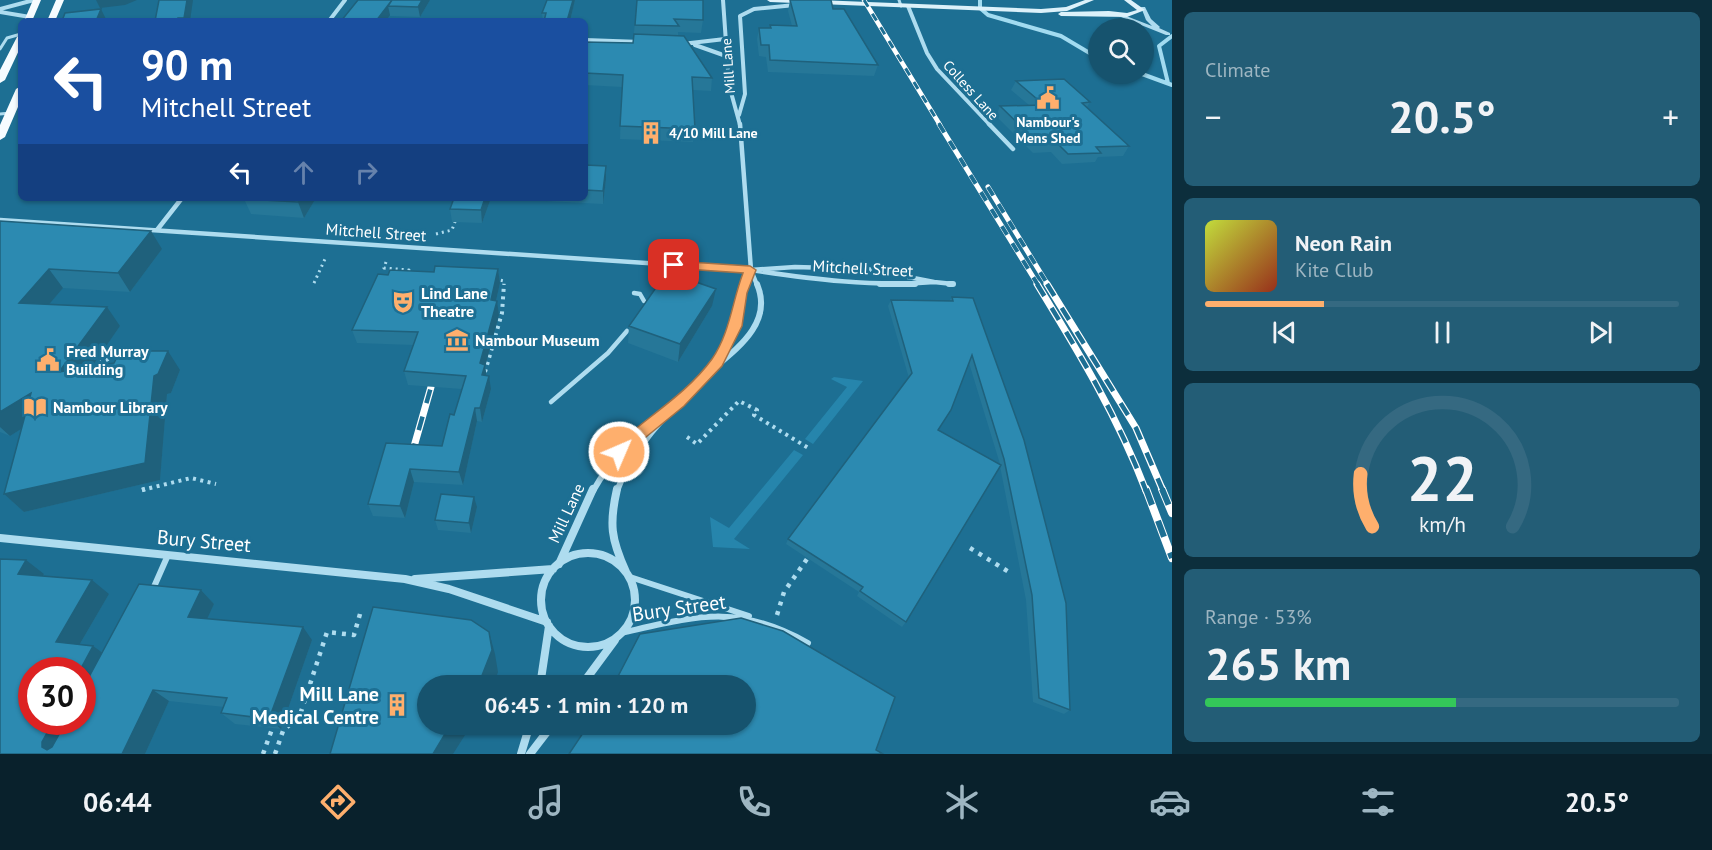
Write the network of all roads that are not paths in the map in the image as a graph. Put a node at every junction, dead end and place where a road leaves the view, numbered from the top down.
1 (36, 0) edge
2 (60, 0) edge
3 (345, 0) edge
4 (723, 0) edge
5 (770, 0) edge
6 (1091, 0) edge
7 (1127, 0) edge
8 (1132, 0) edge
9 (846, 3) junction
10 (903, 4) edge
11 (1141, 7) junction
12 (0, 10) edge
13 (1025, 11) junction
14 (1117, 14) junction
15 (26, 18) edge
16 (29, 18) edge
17 (52, 18) edge
18 (330, 18) edge
19 (1157, 29) junction
20 (1170, 35) edge
21 (18, 36) edge
22 (725, 39) junction
23 (588, 40) edge
24 (18, 42) edge
25 (650, 42) edge
26 (673, 43) edge
27 (685, 44) junction
28 (0, 49) edge
29 (726, 56) junction
30 (0, 80) edge
31 (18, 94) edge
32 (5, 114) edge
33 (739, 115) junction
34 (0, 137) edge
35 (1013, 149) dead end
36 (180, 201) edge
37 (0, 220) edge
38 (157, 230) junction
39 (750, 270) junction
40 (934, 282) junction
41 (953, 284) dead end
42 (634, 293) dead end
43 (644, 301) edge
44 (627, 331) dead end
45 (708, 373) junction
46 (551, 402) dead end
47 (679, 402) junction
48 (0, 538) edge
49 (168, 554) junction
50 (556, 567) junction
51 (628, 574) junction
52 (405, 579) junction
53 (151, 592) edge
54 (548, 624) junction
55 (771, 624) junction
56 (619, 635) junction
57 (808, 643) edge
58 (541, 675) edge
59 (589, 675) edge
60 (527, 735) edge
61 (545, 735) edge
62 (521, 754) edge
63 (530, 754) edge

1 - 12 street
1 - 16 main road
2 - 17 main road
3 - 18 street
4 - 22 street, Mill Lane
5 - 9 main road
6 - 13 main road
6 - 14 main road
7 - 11 main road
8 - 11 main road
9 - 10 main road
9 - 33 street, Mill Lane
10 - 13 main road
10 - 35 street, Colless Lane
11 - 14 main road
11 - 19 street
12 - 15 street
13 - 14 main road
14 - 19 street
19 - 20 street
21 - 28 lane
22 - 27 street
22 - 29 street, Mill Lane
23 - 25 street
24 - 30 main road
26 - 27 street
27 - 29 street
29 - 33 street, Mill Lane
31 - 32 main road
32 - 34 main road
33 - 39 street, Mill Lane
36 - 38 street
37 - 38 street, Mitchell Street
38 - 39 street, Mitchell Street
39 - 40 street, Mitchell Street
39 - 40 street, Mitchell Street
39 - 45 street, Mill Lane
39 - 45 street, Mill Lane
40 - 41 street
42 - 43 lane
44 - 46 lane
45 - 47 street, Mill Lane
47 - 50 street, Mill Lane
47 - 51 street, Mill Lane
48 - 49 street, Bury Street
49 - 52 street, Bury Street
49 - 53 lane
50 - 51 street
50 - 52 street, Bury Street
50 - 54 street
51 - 55 lane
51 - 56 street
52 - 54 street, Bury Street
54 - 56 street
54 - 58 street
55 - 56 lane, Bury Street
55 - 57 lane, Bury Street
56 - 59 street
60 - 62 street
61 - 63 street

